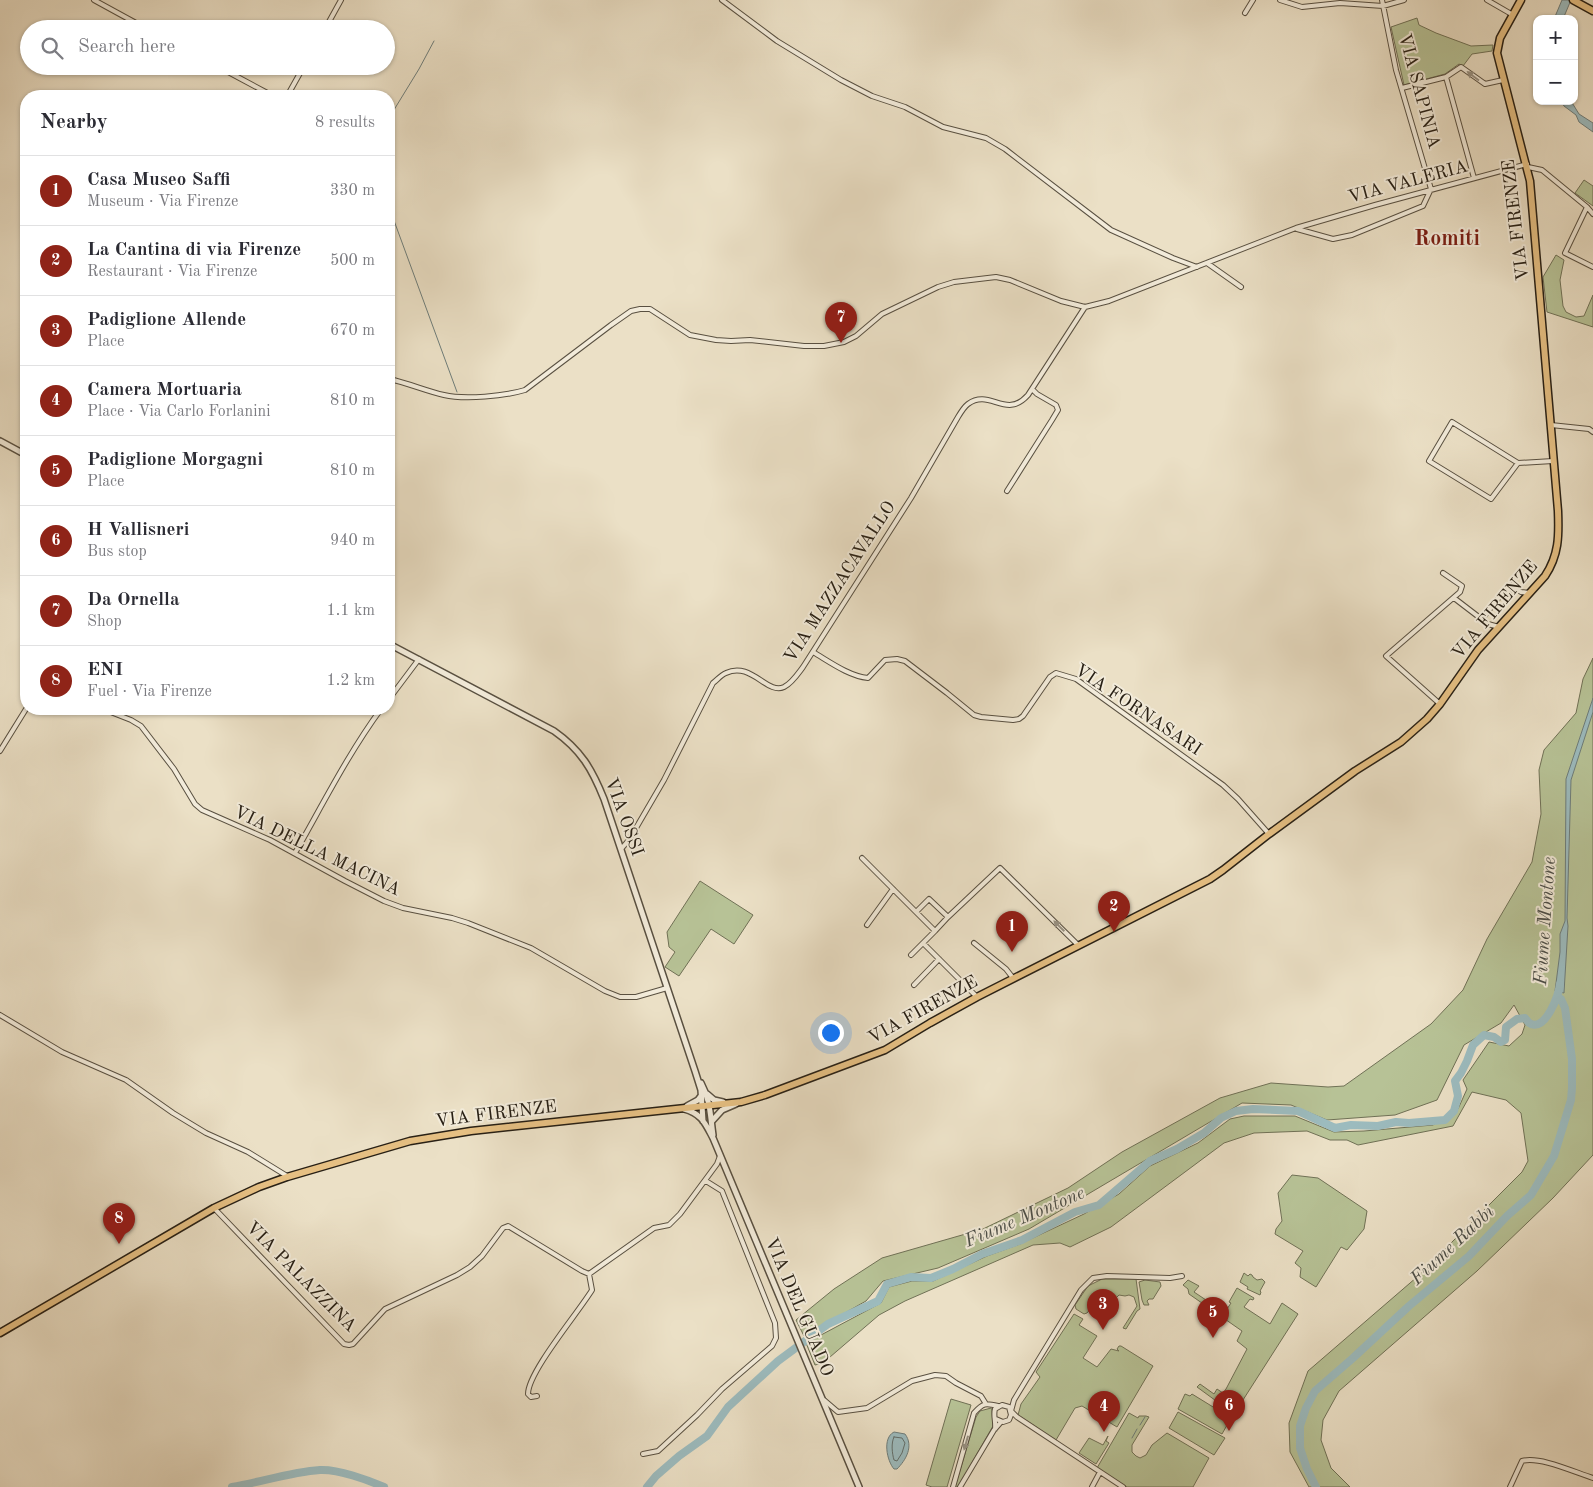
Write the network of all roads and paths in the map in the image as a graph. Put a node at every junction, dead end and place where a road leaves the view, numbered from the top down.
1 (94, 0) edge
2 (340, 0) edge
3 (722, 0) edge
4 (1253, 0) edge
5 (1280, 0) edge
6 (1382, 0) edge
7 (1404, 0) edge
8 (1487, 0) edge
9 (1521, 0) edge
10 (1573, 0) edge
11 (1383, 6) junction
12 (1589, 8) edge
13 (1245, 13) dead end
14 (1513, 15) junction
15 (131, 20) edge
16 (330, 20) edge
17 (233, 75) edge
18 (299, 75) edge
19 (1446, 77) junction
20 (1503, 80) junction
21 (1402, 88) junction
22 (262, 90) edge
23 (292, 90) edge
24 (1527, 165) junction
25 (1474, 178) junction
26 (1431, 189) junction
27 (1587, 207) junction
28 (1593, 214) edge
29 (1296, 228) junction
30 (1207, 263) junction
31 (1198, 267) junction
32 (1593, 267) edge
33 (1241, 287) dead end
34 (1085, 307) junction
35 (395, 381) edge
36 (1032, 389) junction
37 (1593, 423) edge
38 (1551, 425) junction
39 (1591, 430) edge
40 (0, 441) edge
41 (20, 452) edge
42 (1553, 461) junction
43 (1518, 462) junction
44 (1007, 491) dead end
45 (1442, 573) dead end
46 (1529, 593) junction
47 (1454, 598) junction
48 (1482, 619) junction
49 (1488, 624) junction
50 (1499, 627) junction
51 (1492, 635) junction
52 (395, 647) edge
53 (813, 652) junction
54 (419, 659) junction
55 (395, 691) edge
56 (1440, 704) junction
57 (22, 715) edge
58 (118, 715) edge
59 (376, 715) edge
60 (0, 751) edge
61 (1269, 834) junction
62 (621, 849) junction
63 (295, 853) junction
64 (862, 858) dead end
65 (893, 889) junction
66 (916, 912) junction
67 (948, 917) junction
68 (866, 925) dead end
69 (935, 931) junction
70 (923, 943) junction
71 (974, 943) dead end
72 (1078, 945) junction
73 (911, 955) dead end
74 (939, 959) junction
75 (1013, 978) junction
76 (914, 986) dead end
77 (667, 988) junction
78 (977, 997) junction
79 (0, 1015) edge
80 (695, 1071) junction
81 (707, 1094) junction
82 (701, 1096) junction
83 (741, 1102) junction
84 (706, 1106) junction
85 (682, 1108) junction
86 (703, 1121) junction
87 (712, 1121) junction
88 (713, 1138) junction
89 (720, 1156) junction
90 (287, 1177) junction
91 (706, 1181) junction
92 (214, 1208) junction
93 (589, 1274) junction
94 (1182, 1276) dead end
95 (0, 1334) edge
96 (537, 1396) dead end
97 (822, 1398) junction
98 (1013, 1403) junction
99 (988, 1404) junction
100 (1008, 1406) junction
101 (996, 1408) junction
102 (1011, 1412) junction
103 (996, 1419) junction
104 (1001, 1422) junction
105 (994, 1430) junction
106 (643, 1454) dead end
107 (1100, 1472) junction
108 (1593, 1478) edge
109 (859, 1487) edge
110 (953, 1487) edge
111 (960, 1487) edge
112 (1092, 1487) edge
113 (1123, 1487) edge
114 (1510, 1487) edge

1 - 15 street
2 - 16 street
3 - 31 street
4 - 13 street
5 - 11 street
6 - 11 street, VIA SAPINIA
7 - 11 street
8 - 14 street
9 - 14 main road, VIA FIRENZE
10 - 12 main road
11 - 21 street, VIA SAPINIA
14 - 20 main road, VIA FIRENZE
17 - 22 street
18 - 23 street
20 -> 19 street
19 - 21 street
19 - 25 street
20 - 24 main road, VIA FIRENZE
21 - 26 street, VIA SAPINIA
24 - 25 street, VIA VALERIA
24 - 27 street
24 - 38 main road, VIA FIRENZE
25 - 26 street, VIA VALERIA
26 - 29 street, VIA VALERIA
26 - 29 street
27 - 28 street
27 - 32 street
29 - 30 street, VIA VALERIA
30 - 31 street, VIA VALERIA
30 - 33 street
31 - 34 street, VIA VALERIA
34 - 35 street
34 - 36 street, VIA MAZZACAVALLO
36 - 44 street
36 - 53 street, VIA MAZZACAVALLO
37 - 39 street
38 - 39 street
38 - 42 main road, VIA FIRENZE
40 - 41 street
42 - 43 street
42 - 46 main road, VIA FIRENZE
43 - 43 street
45 - 47 street
46 - 48 street
46 - 50 main road, VIA FIRENZE
47 - 48 street
47 - 56 street
48 - 49 street
49 - 50 street
49 - 51 street
50 - 51 main road, VIA FIRENZE
51 - 56 main road, VIA FIRENZE
52 - 54 street, VIA OSSI
53 - 61 street, VIA FORNASARI
53 - 62 street, VIA MAZZACAVALLO
54 - 55 street
54 - 62 street, VIA OSSI
56 - 61 main road, VIA FIRENZE
57 - 60 street
58 - 63 street, VIA DELLA MACINA
59 - 63 street
61 - 72 main road, VIA FIRENZE
62 - 77 street, VIA OSSI
63 - 77 street, VIA DELLA MACINA
64 - 65 street
65 - 66 street
65 - 68 street
66 - 67 street
66 - 69 street
67 - 69 street
72 -> 67 street
69 - 70 street
70 - 73 street
70 - 74 street
71 - 75 street, VIA FIRENZE
72 - 75 main road, VIA FIRENZE
74 - 76 street
74 - 78 street
75 - 78 main road, VIA FIRENZE
77 - 80 street, VIA OSSI
78 - 83 main road, VIA FIRENZE
79 - 90 street
80 - 81 street, VIA OSSI
80 - 82 street, VIA OSSI
81 - 83 street
81 - 84 street, VIA OSSI
82 - 84 street, VIA OSSI
82 - 85 street
83 - 84 main road, VIA FIRENZE
83 - 87 street
84 - 85 main road, VIA FIRENZE
84 - 86 street, VIA DEL GUADO
84 - 87 street, VIA DEL GUADO
85 - 86 street, VIA DEL GUADO
85 - 90 main road, VIA FIRENZE
86 - 88 street, VIA DEL GUADO
87 - 88 street, VIA DEL GUADO
88 - 89 street, VIA DEL GUADO
89 - 91 street
89 - 97 street, VIA DEL GUADO
90 - 92 main road, VIA FIRENZE
91 - 93 street
91 - 106 street, VIA DEL GUADO
92 - 93 street, VIA PALAZZINA
92 - 95 main road, VIA FIRENZE
93 - 96 street
94 - 98 street
97 - 99 street
97 - 109 street, VIA DEL GUADO
98 - 100 street
98 - 102 street
99 - 101 street
99 -> 110 street
100 - 101 street
100 - 102 street
101 - 103 street
102 - 104 street
102 - 107 street
103 - 104 street
103 - 105 street
104 - 105 street
105 - 111 street
107 - 112 street
107 - 113 street
108 - 114 street

